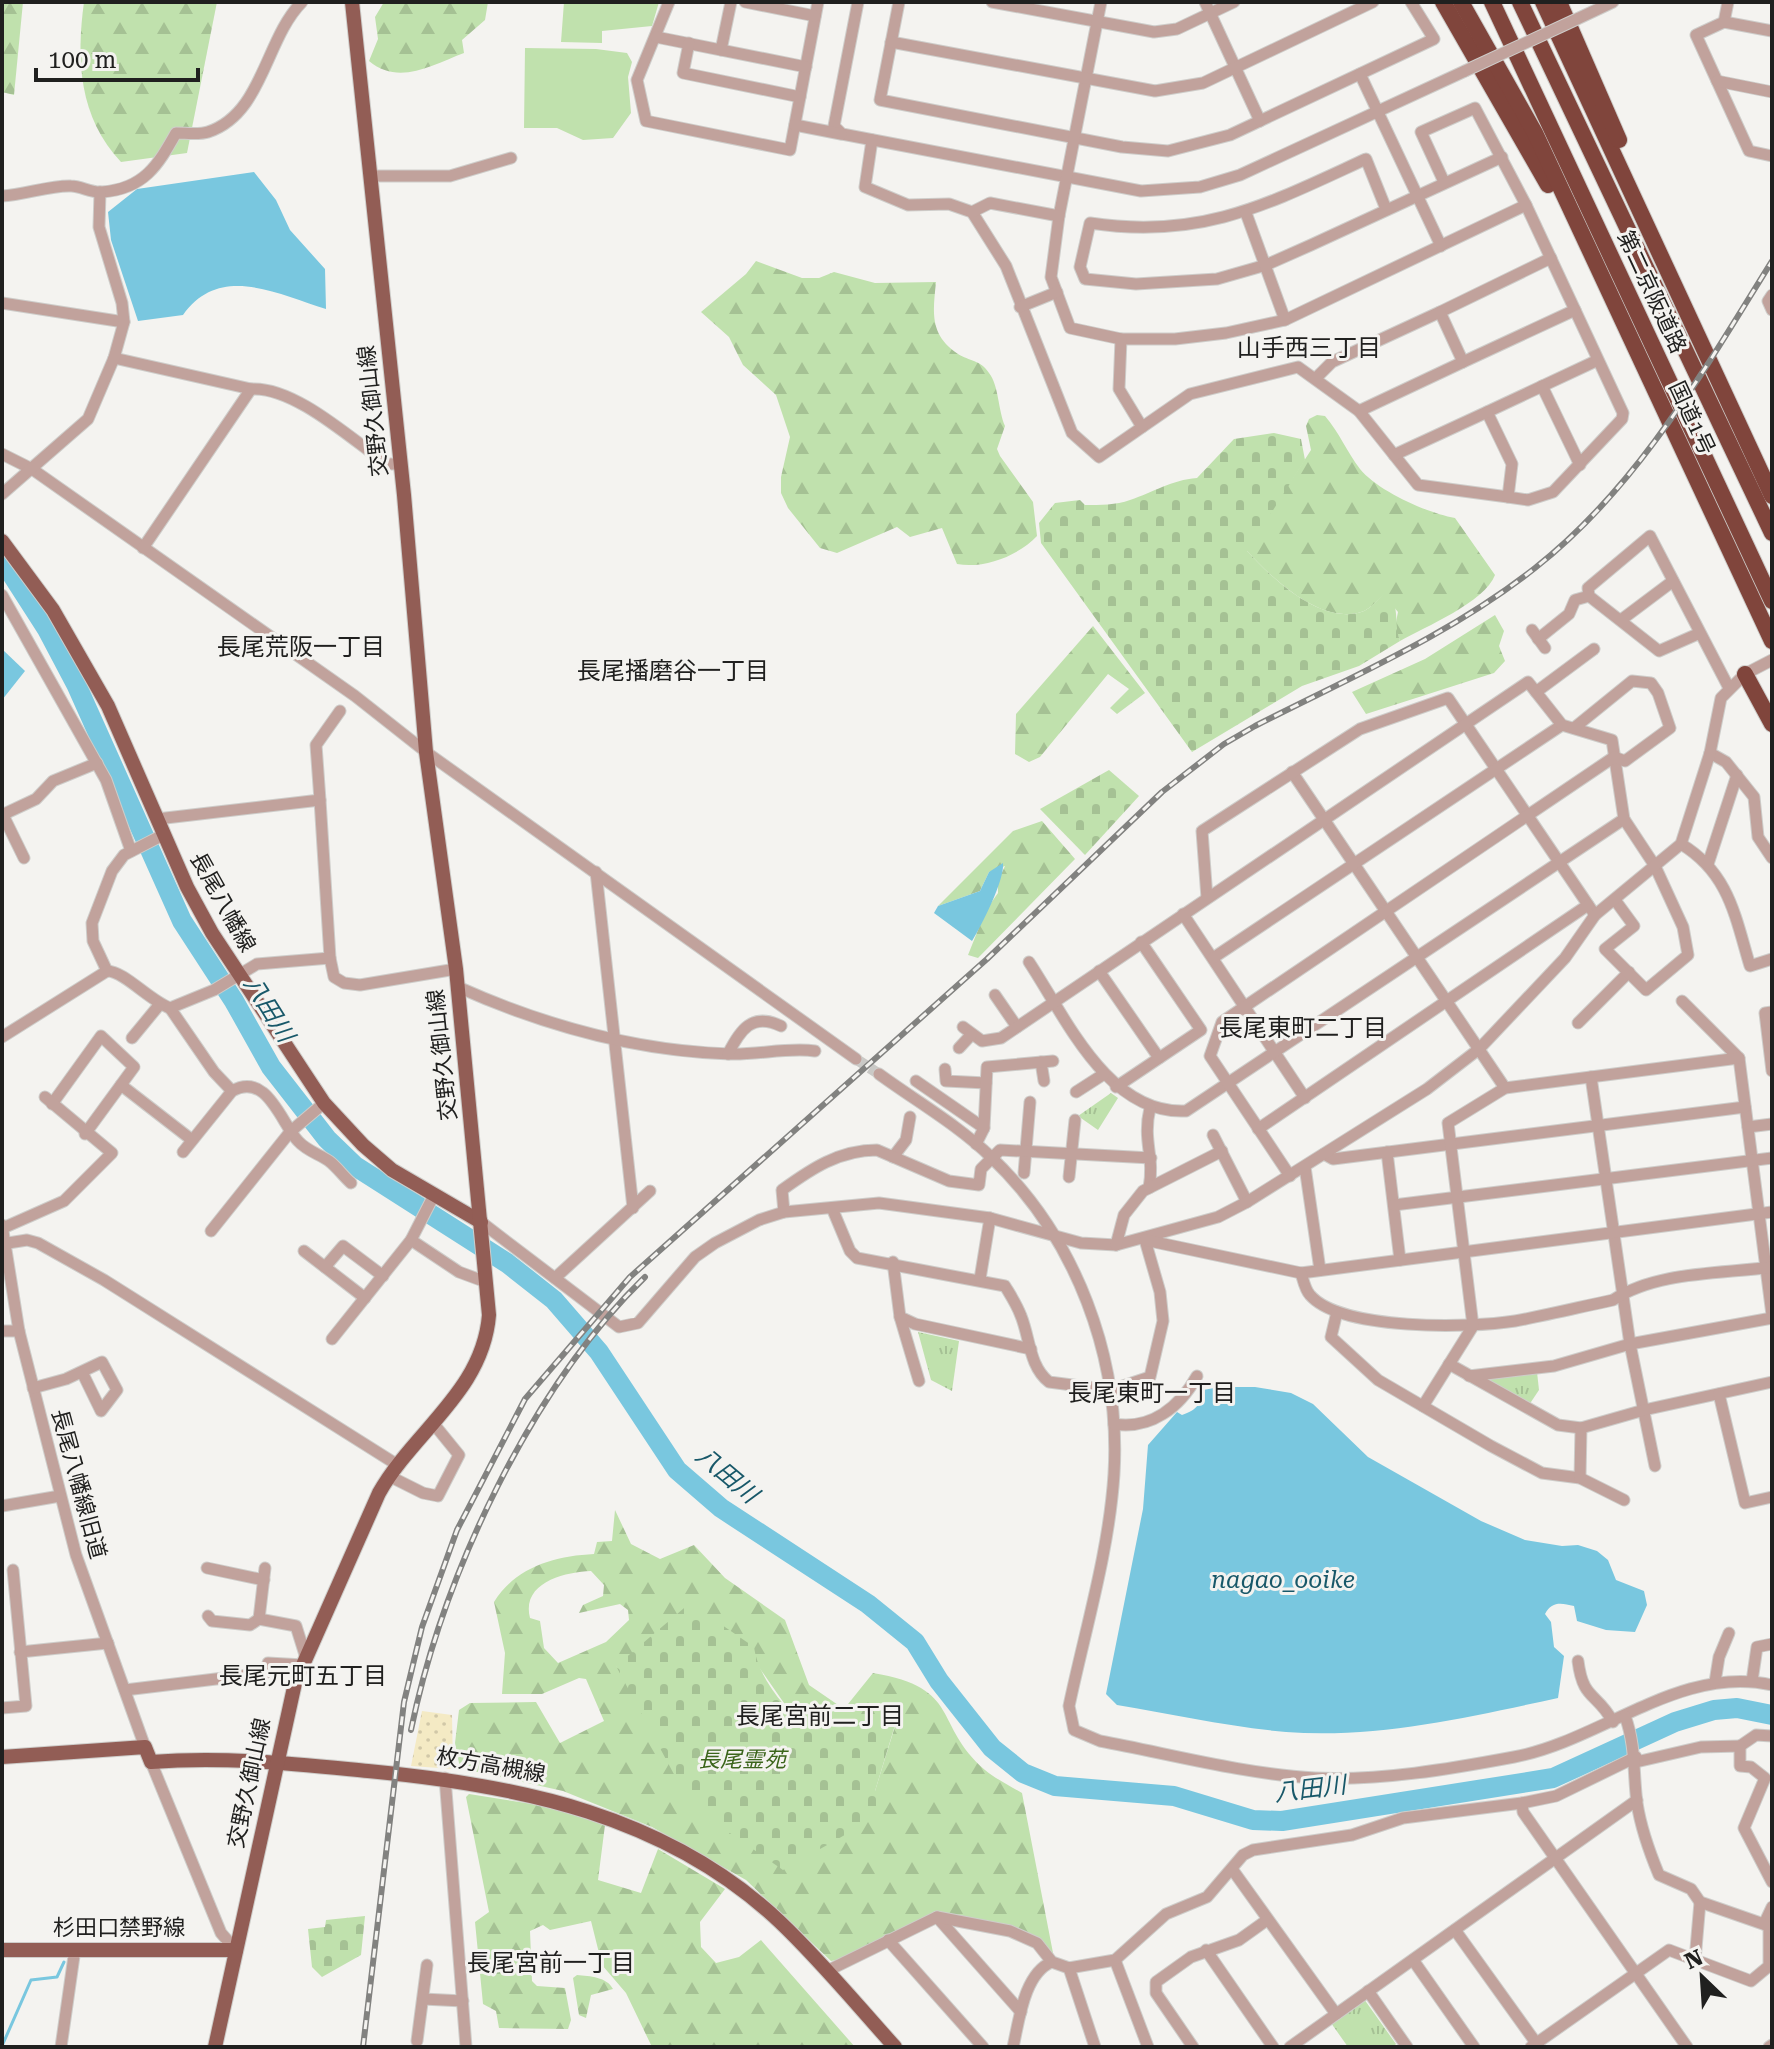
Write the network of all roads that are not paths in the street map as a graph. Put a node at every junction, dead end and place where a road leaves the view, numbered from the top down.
1 (302, 2) edge
2 (352, 2) edge
3 (669, 2) edge
4 (731, 2) edge
5 (745, 2) edge
6 (818, 2) edge
7 (858, 2) edge
8 (899, 2) edge
9 (992, 2) edge
10 (1101, 2) edge
11 (1234, 2) edge
12 (1373, 2) edge
13 (1411, 2) edge
14 (1443, 2) edge
15 (1461, 2) edge
16 (1481, 2) edge
17 (1492, 2) edge
18 (1520, 2) edge
19 (1543, 2) edge
20 (1559, 2) edge
21 (1613, 2) edge
22 (1728, 2) edge
23 (1208, 8) edge
24 (815, 16) junction
25 (1097, 22) junction
26 (1724, 22) junction
27 (1772, 31) edge
28 (656, 37) junction
29 (891, 42) junction
30 (689, 43) junction
31 (721, 50) junction
32 (806, 67) junction
33 (1235, 67) junction
34 (1360, 74) junction
35 (1087, 80) junction
36 (1717, 81) junction
37 (1534, 91) junction
38 (1772, 92) edge
39 (800, 97) junction
40 (1377, 111) junction
41 (1260, 121) junction
42 (795, 125) junction
43 (842, 134) junction
44 (1076, 138) junction
45 (872, 140) junction
46 (1772, 156) edge
47 (1502, 157) junction
48 (511, 158) dead end
49 (372, 176) junction
50 (1067, 179) junction
51 (1444, 182) junction
52 (100, 192) junction
53 (1416, 194) junction
54 (2, 196) edge
55 (1526, 205) junction
56 (1386, 209) junction
57 (972, 212) junction
58 (1246, 213) junction
59 (1059, 216) junction
60 (1653, 239) junction
61 (1441, 246) junction
62 (1551, 258) junction
63 (1266, 265) junction
64 (1600, 273) junction
65 (1057, 292) junction
66 (1772, 295) edge
67 (2, 303) edge
68 (1020, 307) junction
69 (1575, 310) junction
70 (1772, 310) edge
71 (1440, 312) junction
72 (1285, 320) junction
73 (124, 322) junction
74 (1121, 339) junction
75 (114, 358) junction
76 (1598, 360) junction
77 (1463, 362) junction
78 (1316, 378) junction
79 (1542, 386) junction
80 (251, 389) junction
81 (1359, 411) junction
82 (1487, 412) junction
83 (1142, 427) junction
84 (2, 454) edge
85 (1394, 455) junction
86 (401, 464) junction
87 (1580, 465) junction
88 (32, 469) junction
89 (2, 494) edge
90 (1772, 496) edge
91 (1508, 497) junction
92 (1772, 533) edge
93 (2, 541) edge
94 (143, 548) junction
95 (1673, 581) junction
96 (2, 595) edge
97 (1589, 596) junction
98 (1772, 601) edge
99 (1621, 620) junction
100 (1700, 633) junction
101 (1538, 639) dead end
102 (1772, 641) edge
103 (1594, 649) dead end
104 (1772, 660) edge
105 (1750, 671) junction
106 (1729, 688) junction
107 (1536, 692) junction
108 (340, 711) dead end
109 (1465, 724) junction
110 (1772, 724) edge
111 (1568, 726) junction
112 (426, 752) junction
113 (1710, 753) junction
114 (1614, 757) junction
115 (97, 763) junction
116 (1496, 769) junction
117 (1292, 772) junction
118 (1737, 775) junction
119 (320, 800) junction
120 (2, 815) edge
121 (1527, 815) junction
122 (1324, 817) junction
123 (157, 819) junction
124 (1624, 819) junction
125 (159, 837) junction
126 (1681, 844) junction
127 (133, 850) junction
128 (24, 858) dead end
129 (1772, 858) edge
130 (1354, 862) junction
131 (1559, 862) junction
132 (1708, 864) junction
133 (1655, 866) junction
134 (596, 872) junction
135 (1207, 898) junction
136 (1615, 900) junction
137 (1386, 909) junction
138 (1591, 910) junction
139 (1183, 914) junction
140 (1141, 942) junction
141 (1418, 956) junction
142 (330, 958) junction
143 (1213, 958) junction
144 (1772, 959) edge
145 (1029, 962) dead end
146 (456, 969) junction
147 (107, 971) junction
148 (1099, 971) junction
149 (1629, 972) junction
150 (236, 978) junction
151 (458, 987) junction
152 (995, 995) dead end
153 (1054, 1001) junction
154 (1447, 1001) junction
155 (1682, 1001) dead end
156 (165, 1006) junction
157 (1244, 1006) junction
158 (1772, 1012) edge
159 (1578, 1023) dead end
160 (781, 1026) dead end
161 (1017, 1027) junction
162 (2, 1037) edge
163 (132, 1038) dead end
164 (614, 1041) junction
165 (959, 1048) dead end
166 (1479, 1049) junction
167 (815, 1051) dead end
168 (1276, 1052) junction
169 (728, 1054) junction
170 (1159, 1058) junction
171 (1739, 1058) junction
172 (856, 1059) tunnel mouth
173 (945, 1069) dead end
174 (1772, 1071) edge
175 (879, 1074) tunnel mouth
176 (1104, 1074) junction
177 (1591, 1077) junction
178 (916, 1081) dead end
179 (1044, 1081) dead end
180 (957, 1082) junction
181 (986, 1083) junction
182 (1227, 1084) junction
183 (121, 1085) junction
184 (1116, 1087) junction
185 (1505, 1088) junction
186 (232, 1091) junction
187 (1076, 1092) dead end
188 (1305, 1098) junction
189 (943, 1100) junction
190 (1030, 1102) dead end
191 (324, 1103) junction
192 (1745, 1107) junction
193 (1150, 1108) junction
194 (910, 1117) dead end
195 (1075, 1120) dead end
196 (1772, 1124) edge
197 (1598, 1125) junction
198 (1748, 1127) junction
199 (984, 1128) junction
200 (1258, 1129) junction
201 (290, 1132) junction
202 (85, 1134) junction
203 (1213, 1135) dead end
204 (192, 1140) junction
205 (976, 1144) junction
206 (1451, 1144) junction
207 (1026, 1151) junction
208 (1222, 1151) junction
209 (183, 1152) dead end
210 (1387, 1152) junction
211 (1072, 1153) junction
212 (1324, 1154) junction
213 (893, 1157) junction
214 (991, 1157) junction
215 (1151, 1158) junction
216 (1772, 1158) edge
217 (1752, 1160) junction
218 (1305, 1167) junction
219 (1024, 1173) dead end
220 (1290, 1176) junction
221 (1069, 1177) dead end
222 (1606, 1178) junction
223 (351, 1183) dead end
224 (1149, 1188) junction
225 (650, 1191) dead end
226 (1457, 1197) junction
227 (431, 1199) junction
228 (1247, 1202) junction
229 (1394, 1205) junction
230 (633, 1208) junction
231 (832, 1208) junction
232 (784, 1212) junction
233 (1772, 1212) edge
234 (1759, 1214) junction
235 (990, 1218) junction
236 (2, 1226) edge
237 (482, 1229) junction
238 (211, 1231) dead end
239 (1614, 1232) junction
240 (1055, 1237) junction
241 (411, 1240) junction
242 (1145, 1240) junction
243 (8, 1243) junction
244 (1116, 1245) junction
245 (304, 1251) dead end
246 (1464, 1252) junction
247 (1400, 1260) junction
248 (893, 1262) junction
249 (325, 1267) junction
250 (1769, 1268) edge
251 (1320, 1270) junction
252 (1301, 1273) junction
253 (383, 1276) junction
254 (486, 1277) junction
255 (555, 1278) junction
256 (980, 1279) junction
257 (1623, 1293) junction
258 (365, 1298) junction
259 (1337, 1312) junction
260 (900, 1317) junction
261 (1772, 1317) edge
262 (1473, 1326) junction
263 (2, 1331) edge
264 (19, 1331) junction
265 (332, 1339) dead end
266 (1630, 1344) junction
267 (1031, 1349) junction
268 (1449, 1364) junction
269 (82, 1372) dead end
270 (1197, 1376) dead end
271 (1469, 1376) junction
272 (919, 1381) dead end
273 (1772, 1382) edge
274 (33, 1388) junction
275 (1111, 1390) junction
276 (1719, 1394) junction
277 (1423, 1406) junction
278 (1644, 1410) junction
279 (433, 1423) junction
280 (1114, 1424) junction
281 (1581, 1428) junction
282 (1655, 1466) dead end
283 (392, 1470) junction
284 (1580, 1478) junction
285 (60, 1496) junction
286 (1772, 1497) edge
287 (1624, 1500) dead end
288 (2, 1506) edge
289 (207, 1568) dead end
290 (13, 1570) dead end
291 (208, 1616) dead end
292 (259, 1619) junction
293 (1729, 1633) dead end
294 (108, 1643) junction
295 (1772, 1644) edge
296 (20, 1652) junction
297 (1578, 1661) dead end
298 (304, 1662) junction
299 (1752, 1681) junction
300 (1715, 1682) junction
301 (1772, 1685) edge
302 (125, 1690) junction
303 (2, 1708) edge
304 (1625, 1716) junction
305 (1613, 1722) junction
306 (1772, 1736) edge
307 (1740, 1746) junction
308 (145, 1747) junction
309 (2, 1757) edge
310 (1636, 1757) junction
311 (151, 1762) junction
312 (276, 1762) junction
313 (445, 1778) junction
314 (1769, 1779) edge
315 (1637, 1800) junction
316 (1522, 1803) junction
317 (1767, 1854) edge
318 (1555, 1858) junction
319 (1232, 1869) junction
320 (1772, 1882) edge
321 (1700, 1902) junction
322 (1772, 1907) edge
323 (937, 1917) junction
324 (1267, 1920) junction
325 (1764, 1924) junction
326 (1455, 1930) junction
327 (888, 1940) junction
328 (75, 1949) junction
329 (2, 1950) edge
330 (236, 1950) junction
331 (1206, 1950) junction
332 (1115, 1960) junction
333 (1413, 1960) junction
334 (1695, 1960) junction
335 (1052, 1962) junction
336 (427, 1965) dead end
337 (1069, 1968) junction
338 (827, 1971) junction
339 (1635, 1973) junction
340 (1368, 1991) junction
341 (423, 1999) junction
342 (463, 2001) junction
343 (1021, 2012) junction
344 (1336, 2014) junction
345 (417, 2041) dead end
346 (1536, 2046) edge
347 (61, 2047) edge
348 (215, 2047) edge
349 (466, 2047) edge
350 (895, 2047) edge
351 (983, 2047) edge
352 (1013, 2047) edge
353 (1095, 2047) edge
354 (1148, 2047) edge
355 (1193, 2047) edge
356 (1273, 2047) edge
357 (1290, 2047) edge
358 (1407, 2047) edge
359 (1474, 2047) edge
360 (1687, 2047) edge

1 - 52 street
2 - 49 main road, 交野久御山線
3 - 28 street
4 - 31 street
5 - 24 street
6 - 24 street
7 - 43 street
8 - 29 street
9 - 25 street
10 - 25 street
11 - 23 street
12 - 33 street
13 - 34 street
14 - 64 highway
15 - 64 highway, 国道1号
16 - 37 highway
17 - 37 highway, 第二京阪道路
18 - 92 highway, 第二京阪道路
19 - 60 highway, 国道1号
20 - 60 highway
21 - 40 street, bridge
22 - 26 street
23 - 25 street
23 - 33 street
24 - 32 street
25 - 35 street
26 - 27 street
26 - 36 street
28 - 30 street
28 - 42 street
29 - 35 street
29 - 44 street
30 - 31 street
30 - 39 street
31 - 32 street
32 - 39 street
33 - 35 street
33 - 41 street
34 - 40 street
34 - 41 street
35 - 44 street
36 - 38 street
36 - 46 street
37 - 98 highway, 第二京阪道路
39 - 42 street
40 - 50 street
40 - 53 street
41 - 44 street
42 - 43 street
43 - 45 street
44 - 50 street
45 - 50 street
45 - 57 street
47 - 51 street
47 - 51 street
47 - 55 street
48 - 49 street
49 - 86 main road, 交野久御山線
50 - 59 street
51 - 53 street
52 - 54 street
52 - 73 street
53 - 56 street
53 - 61 street
55 - 61 street
55 - 62 street
56 - 58 street
56 - 63 street
57 - 59 street
57 - 68 street
58 - 63 street
58 - 63 street
59 - 65 street
60 - 90 highway, 国道1号
61 - 72 street
62 - 69 street
62 - 71 street
63 - 72 street
64 - 102 highway, 国道1号
65 - 68 street
65 - 74 street
66 - 70 street
67 - 73 street
68 - 83 street
69 - 76 street
69 - 77 street
71 - 77 street
71 - 78 street
72 - 74 street
73 - 75 street
74 - 83 street
75 - 80 street
75 - 88 street
76 - 79 street
76 - 87 street
77 - 81 street
78 - 81 street
78 - 83 street
79 - 82 street
79 - 87 street
80 - 86 street
80 - 94 street
81 - 85 street
82 - 85 street
82 - 91 street
84 - 88 street
85 - 91 street
86 - 112 main road, 交野久御山線
87 - 91 street
88 - 89 street
88 - 94 street
93 - 123 main road, 長尾八幡線
94 - 112 street
95 - 97 street
95 - 99 street
95 - 100 street
96 - 115 street
97 - 99 street
97 - 101 street
99 - 100 street
100 - 106 street
103 - 107 street
104 - 105 street
105 - 106 street
105 - 110 highway
106 - 113 street
107 - 109 street
107 - 111 street
108 - 119 street
109 - 116 street
109 - 117 street
109 - 122 street
111 - 114 street
111 - 114 street
111 - 116 street
112 - 134 street
112 - 146 main road, 交野久御山線
113 - 118 street
113 - 126 street
114 - 121 street
114 - 124 street
115 - 120 street
115 - 127 street
116 - 121 street
116 - 130 street
117 - 122 street
117 - 135 street
118 - 129 street
118 - 132 street
119 - 123 street
119 - 142 street
120 - 128 street
121 - 131 street
121 - 137 street
122 - 130 street
122 - 135 street
123 - 125 main road, 長尾八幡線
124 - 131 street
124 - 133 street
125 - 127 street
125 - 150 main road, 長尾八幡線
126 - 132 street
126 - 133 street
127 - 147 street
130 - 137 street
130 - 143 street
131 - 138 street
131 - 141 street
132 - 144 street
133 - 136 street
133 - 149 street
134 - 164 street
134 - 172 street
135 - 139 street
136 - 138 street
136 - 149 street
137 - 141 street
137 - 157 street
138 - 154 street
138 - 166 street
139 - 140 street
139 - 143 street
140 - 148 street
140 - 170 street
141 - 154 street
141 - 168 street
142 - 146 street
142 - 150 street
143 - 157 street
145 - 153 street
146 - 151 main road, 交野久御山線
147 - 156 street
147 - 162 street
148 - 153 street
148 - 170 street
149 - 159 street
150 - 156 street
150 - 191 main road, 長尾八幡線
151 - 164 street
151 - 237 main road, 交野久御山線
152 - 161 street
153 - 161 street
153 - 176 street
154 - 166 street
154 - 188 street
155 - 171 street
156 - 163 street
156 - 186 street
157 - 168 street
157 - 182 street
158 - 174 street
160 - 169 street
161 - 165 street
164 - 169 street
164 - 230 street
166 - 185 street
166 - 212 street
167 - 169 street
168 - 182 street
168 - 188 street
170 - 184 street
171 - 177 street
171 - 192 street
173 - 180 street
175 - 205 street
176 - 184 street
176 - 187 street
177 - 185 street
177 - 197 street
178 - 189 street
179 - 181 street
180 - 181 street
180 - 189 street
181 - 199 street
182 - 193 street
182 - 200 street
183 - 202 street
183 - 202 street
183 - 204 street
184 - 193 street
185 - 206 street
186 - 201 street
186 - 204 street
188 - 200 street
189 - 199 street
190 - 207 street
191 - 201 street
191 - 227 main road, 長尾八幡線
192 - 197 street
192 - 198 street
193 - 215 street
194 - 213 street
195 - 211 street
196 - 198 street
197 - 206 street
197 - 222 street
198 - 217 street
199 - 205 street
200 - 220 street
201 - 223 street
201 - 238 street
202 - 236 street
203 - 208 street
204 - 209 street
205 - 214 street
206 - 210 street
206 - 226 street
207 - 211 street
207 - 214 street
207 - 219 street
208 - 224 street
208 - 228 street
210 - 212 street
210 - 229 street
211 - 215 street
211 - 221 street
212 - 218 street
213 - 214 street
213 - 232 street
214 - 240 street
215 - 224 street
216 - 217 street
217 - 222 street
217 - 234 street
218 - 220 street
218 - 251 street
220 - 228 street
222 - 226 street
222 - 239 street
224 - 244 street
225 - 230 street
226 - 229 street
226 - 246 street
227 - 237 main road, 長尾八幡線
227 - 241 street
228 - 242 street
229 - 247 street
230 - 255 street
231 - 232 street
231 - 235 street
231 - 248 street
232 - 255 street
233 - 234 street
234 - 239 street
234 - 250 street
235 - 240 street
235 - 256 street
236 - 243 street, 長尾八幡線旧道
237 - 254 main road, 交野久御山線
237 - 255 street
239 - 246 street
239 - 257 street
240 - 244 street
240 - 275 street
241 - 253 street
241 - 254 street
242 - 244 street
242 - 252 street
242 - 275 street
243 - 264 street, 長尾八幡線旧道
243 - 283 street
245 - 249 street
246 - 247 street
246 - 262 street
247 - 251 street
248 - 256 street
248 - 260 street
249 - 253 street
249 - 258 street
250 - 257 street
250 - 261 street
251 - 252 street
252 - 259 street
253 - 258 street
254 - 279 main road, 交野久御山線
256 - 267 street
257 - 262 street
257 - 266 street
258 - 265 street
259 - 262 street
259 - 277 street
260 - 267 street
260 - 272 street
261 - 266 street
262 - 268 street
263 - 264 street
264 - 274 street, 長尾八幡線旧道
266 - 271 street
266 - 278 street
267 - 275 street
268 - 271 street
268 - 277 street
269 - 274 street
270 - 280 street
271 - 281 street
273 - 276 street
274 - 285 street, 長尾八幡線旧道
275 - 280 street
276 - 278 street
276 - 286 street
277 - 284 street
278 - 281 street
278 - 282 street
279 - 283 main road, 交野久御山線
279 - 283 street
280 - 305 street
281 - 284 street
283 - 298 main road, 交野久御山線
284 - 287 street
285 - 288 street
285 - 294 street, 長尾八幡線旧道
289 - 292 street
290 - 296 street
291 - 292 street
292 - 298 street
293 - 300 street
294 - 296 street
294 - 302 street, 長尾八幡線旧道
295 - 299 street
296 - 303 street
297 - 305 street
298 - 302 street
298 - 312 main road, 交野久御山線
299 - 300 street
299 - 301 street
300 - 304 street
302 - 308 street, 長尾八幡線旧道
304 - 305 street
304 - 310 street
306 - 307 street
307 - 310 street
307 - 314 street
308 - 309 main road
308 - 311 main road
310 - 315 street
310 - 316 street
311 - 312 main road, 枚方高槻線
311 - 330 street
312 - 313 main road, 枚方高槻線
312 - 330 main road, 交野久御山線
313 - 338 main road, 枚方高槻線
313 - 342 street
314 - 317 street
315 - 318 street
315 - 321 street
316 - 318 street
316 - 319 street
317 - 320 street
318 - 326 street
318 - 339 street
319 - 324 street
319 - 332 street
321 - 325 street
321 - 334 street
322 - 325 street
323 - 327 street
323 - 335 street
323 - 343 street
324 - 331 street
324 - 344 street
325 - 334 street
326 - 333 street
326 - 346 street
327 - 338 street
327 - 351 street
328 - 329 main road, 杉田口禁野線
328 - 330 main road, 杉田口禁野線
328 - 347 street
330 - 348 main road, 交野久御山線
331 - 355 street
331 - 356 street
332 - 337 street
332 - 354 street
333 - 340 street
333 - 359 street
334 - 339 street
335 - 337 street
335 - 343 street
336 - 341 street
337 - 353 street
338 - 350 main road, 枚方高槻線
339 - 346 street
339 - 360 street
340 - 344 street
340 - 358 street
341 - 342 street
341 - 345 street
342 - 349 street
343 - 352 street
344 - 357 street

